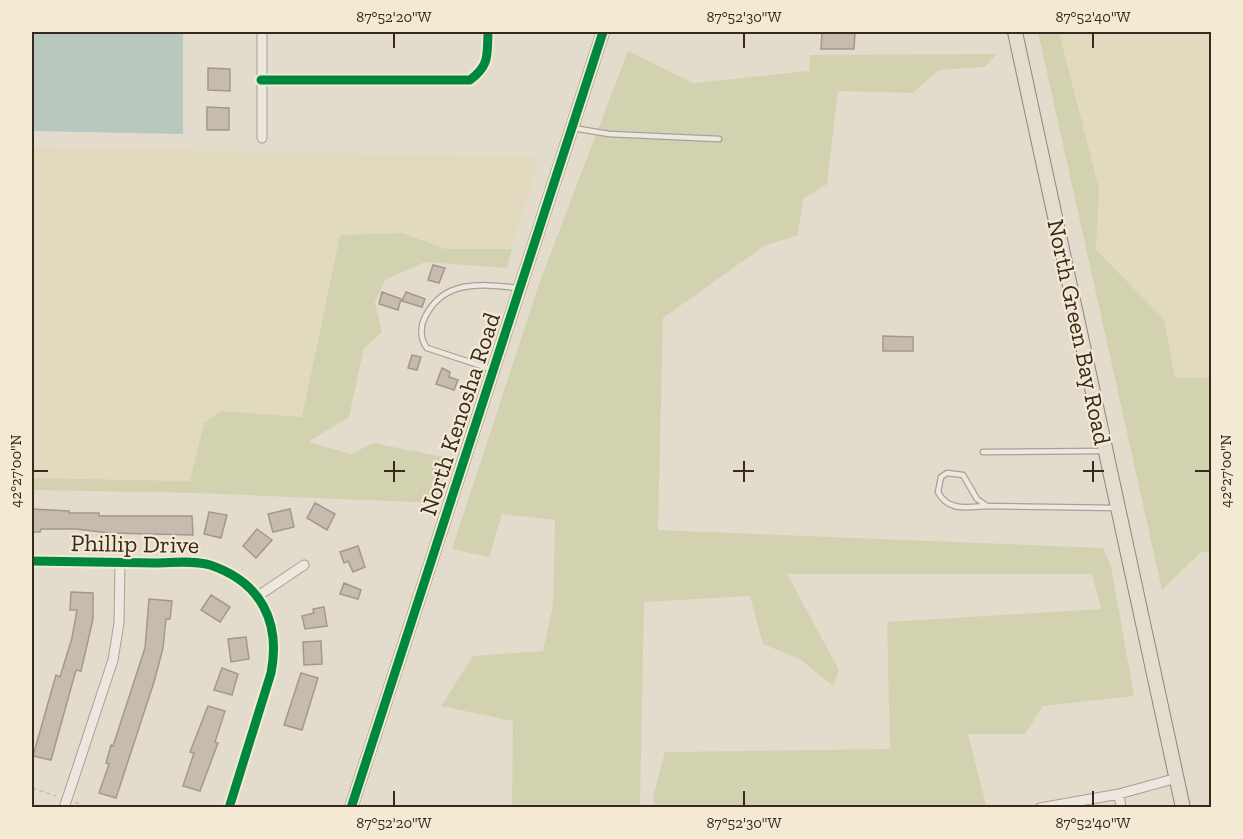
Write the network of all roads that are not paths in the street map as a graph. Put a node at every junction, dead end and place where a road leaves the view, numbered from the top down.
1 (262, 32) edge
2 (488, 32) edge
3 (603, 32) edge
4 (1016, 32) edge
5 (261, 80) junction
6 (573, 128) junction
7 (262, 138) dead end
8 (719, 140) dead end
9 (521, 288) junction
10 (495, 371) junction
11 (1104, 451) junction
12 (983, 452) dead end
13 (987, 506) junction
14 (1119, 508) junction
15 (32, 561) edge
16 (120, 562) junction
17 (304, 565) dead end
18 (258, 596) junction
19 (1177, 778) junction
20 (1119, 794) junction
21 (64, 807) edge
22 (229, 807) edge
23 (351, 807) edge
24 (1040, 807) edge
25 (1121, 807) edge
26 (1183, 807) edge

1 - 5 street
2 - 5 street
3 - 6 street, North Kenosha Road
4 - 11 main road, North Green Bay Road
5 - 7 street
6 - 8 lane
6 - 9 street, North Kenosha Road
9 - 10 street, North Kenosha Road
9 - 10 lane
10 - 23 street, North Kenosha Road
11 - 12 lane
11 - 14 main road, North Green Bay Road
13 - 13 lane
13 - 14 lane
14 - 19 main road, North Green Bay Road
15 - 16 street, Phillip Drive
16 - 18 street, Phillip Drive
16 - 21 street
17 - 18 street
18 - 22 street
19 - 20 street
19 - 26 main road, North Green Bay Road
20 - 24 street
20 - 25 street

